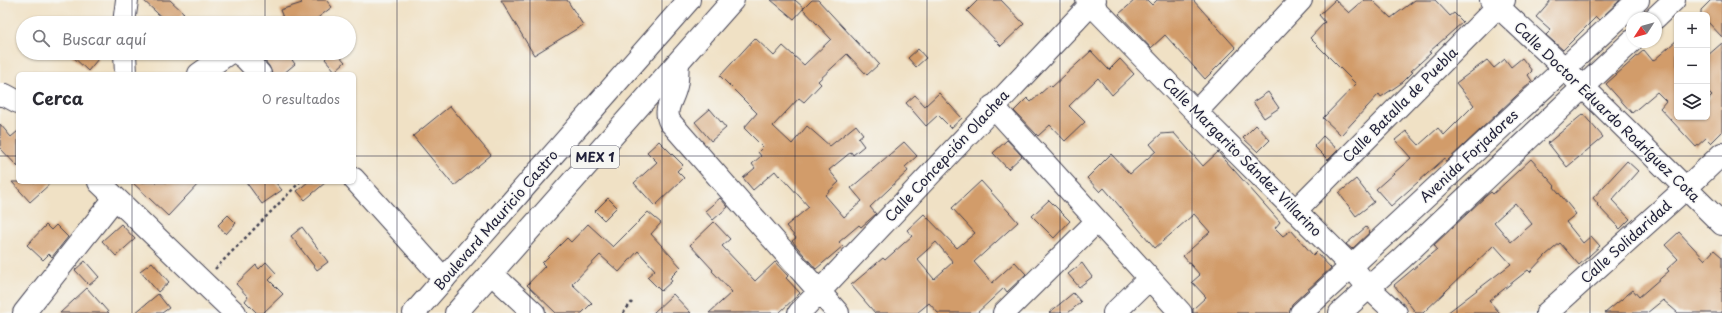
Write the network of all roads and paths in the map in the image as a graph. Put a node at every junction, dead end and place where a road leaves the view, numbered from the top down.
1 (127, 0) edge
2 (690, 0) edge
3 (733, 0) edge
4 (1301, 0) edge
5 (1638, 0) edge
6 (1674, 0) edge
7 (1091, 1) edge
8 (1498, 2) edge
9 (1661, 12) edge
10 (125, 16) edge
11 (1626, 47) edge
12 (125, 60) edge
13 (219, 60) edge
14 (247, 60) edge
15 (678, 64) junction
16 (1564, 68) junction
17 (126, 72) edge
18 (202, 72) edge
19 (258, 72) edge
20 (1583, 88) junction
21 (0, 95) edge
22 (16, 101) edge
23 (993, 106) junction
24 (1196, 112) junction
25 (1722, 154) edge
26 (356, 182) edge
27 (101, 184) edge
28 (298, 184) edge
29 (1686, 188) junction
30 (115, 198) junction
31 (1295, 210) junction
32 (1097, 221) junction
33 (1722, 224) edge
34 (1351, 266) junction
35 (491, 273) junction
36 (444, 279) junction
37 (1149, 279) junction
38 (203, 281) junction
39 (1368, 287) junction
40 (820, 292) junction
41 (632, 302) dead end
42 (24, 313) edge
43 (235, 313) edge
44 (414, 313) edge
45 (456, 313) edge
46 (534, 313) edge
47 (623, 313) edge
48 (799, 313) edge
49 (838, 313) edge
50 (1004, 313) edge
51 (1114, 313) edge
52 (1181, 313) edge
53 (1301, 313) edge
54 (1340, 313) edge
55 (1396, 313) edge
56 (1546, 313) edge

1 - 10 street
2 - 36 street, Boulevard Mauricio Castro / MEX 1
3 - 15 street, MEX 1
4 - 24 street
5 - 16 street, Avenida Forjadores
6 - 9 street
7 - 23 street, Calle Concepción Olachea
7 - 24 street, Calle Margarito Sández Villarino
8 - 16 street, Calle Doctor Eduardo Rodríguez Cota
8 - 31 street, Calle Batalla de Puebla
11 - 20 street, Avenida Forjadores
12 - 17 street
13 - 18 street
14 - 19 street
15 - 35 street, MEX 1
15 - 40 street
16 - 20 street, Calle Doctor Eduardo Rodríguez Cota
16 - 34 street, Avenida Forjadores
20 - 29 street, Calle Doctor Eduardo Rodríguez Cota
20 - 39 street, Avenida Forjadores
21 - 22 street
23 - 32 street
23 - 40 street, Calle Concepción Olachea
24 - 31 street, Calle Margarito Sández Villarino
25 - 29 street, Calle Solidaridad
26 - 36 street
27 - 30 street
28 - 38 path
29 - 33 street, Calle Doctor Eduardo Rodríguez Cota
29 - 56 street, Calle Solidaridad
30 - 38 street
30 - 42 street
31 - 34 street, Calle Margarito Sández Villarino
32 - 37 street
32 - 50 street
34 - 39 street, Calle Margarito Sández Villarino
34 - 53 street, Avenida Forjadores
35 - 45 street, MEX 1
35 - 46 street
36 - 44 street, Boulevard Mauricio Castro / MEX 1
37 - 51 street
37 - 52 street
38 - 43 street
39 - 54 street, Avenida Forjadores
39 - 55 street, Calle Margarito Sández Villarino
40 - 48 street, Calle Concepción Olachea
40 - 49 street
41 - 47 path

